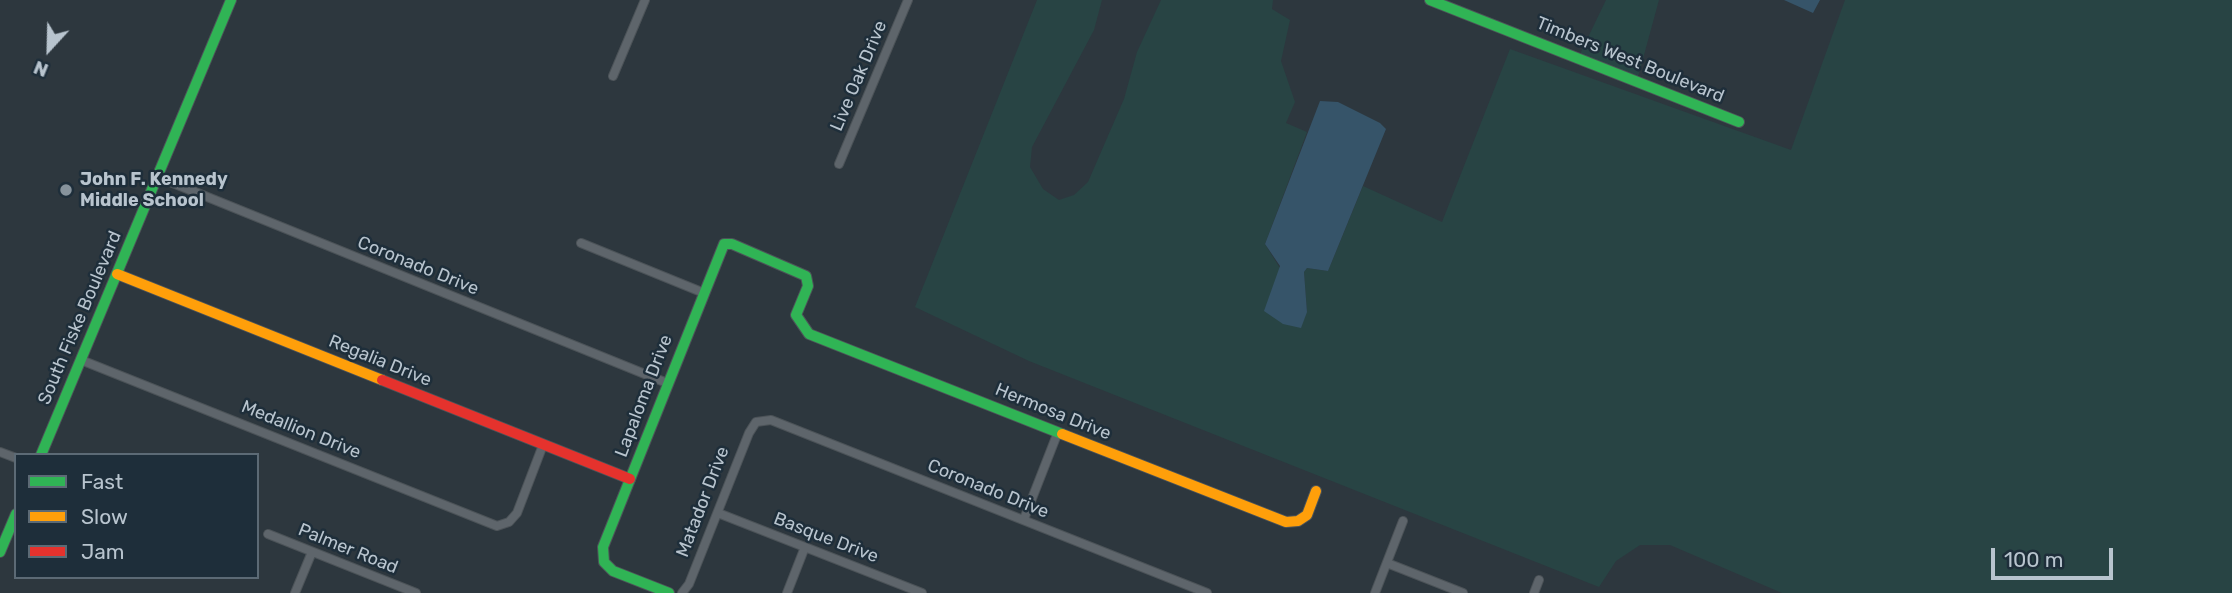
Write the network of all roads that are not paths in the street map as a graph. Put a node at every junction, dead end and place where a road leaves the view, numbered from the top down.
1 (231, 0) edge
2 (645, 0) edge
3 (908, 0) edge
4 (1430, 0) edge
5 (613, 76) dead end
6 (1739, 122) dead end
7 (839, 164) dead end
8 (158, 177) junction
9 (581, 243) dead end
10 (117, 274) junction
11 (704, 293) junction
12 (800, 325) joint
13 (81, 360) junction
14 (667, 383) junction
15 (756, 422) joint
16 (1058, 432) junction
17 (543, 445) junction
18 (42, 453) edge
19 (630, 479) junction
20 (1316, 491) dead end
21 (718, 513) junction
22 (14, 519) edge
23 (1024, 519) junction
24 (1403, 521) dead end
25 (268, 534) dead end
26 (805, 547) junction
27 (0, 552) edge
28 (312, 552) junction
29 (1387, 563) junction
30 (1539, 580) dead end
31 (398, 590) edge
32 (295, 593) edge
33 (416, 593) edge
34 (669, 593) edge
35 (681, 593) edge
36 (786, 593) edge
37 (922, 593) edge
38 (1207, 593) edge
39 (1375, 593) edge
40 (1463, 593) edge
41 (1534, 593) edge

1 - 8 street, South Fiske Boulevard
2 - 5 street
3 - 7 street, Live Oak Drive
4 - 6 street, Timbers West Boulevard
8 - 10 street, South Fiske Boulevard
8 - 14 street, Coronado Drive
9 - 11 street
10 - 13 street, South Fiske Boulevard
10 - 17 street, Regalia Drive
11 - 12 street, Lapaloma Drive
11 - 14 street, Lapaloma Drive
12 - 16 street, Hermosa Drive
13 - 17 street, Medallion Drive
13 - 18 street, South Fiske Boulevard
14 - 19 street, Lapaloma Drive
15 - 21 street, Matador Drive
15 - 23 street, Coronado Drive
16 - 20 street, Hermosa Drive
16 - 23 street
17 - 19 street, Regalia Drive
19 - 34 street, Lapaloma Drive
21 - 26 street, Basque Drive
21 - 35 street, Matador Drive
22 - 27 street
23 - 38 street, Coronado Drive
24 - 29 street
25 - 28 street, Palmer Road
26 - 36 street
26 - 37 street, Basque Drive
28 - 31 street, Palmer Road
28 - 32 street
29 - 39 street
29 - 40 street
30 - 41 street
31 - 33 street, Palmer Road

